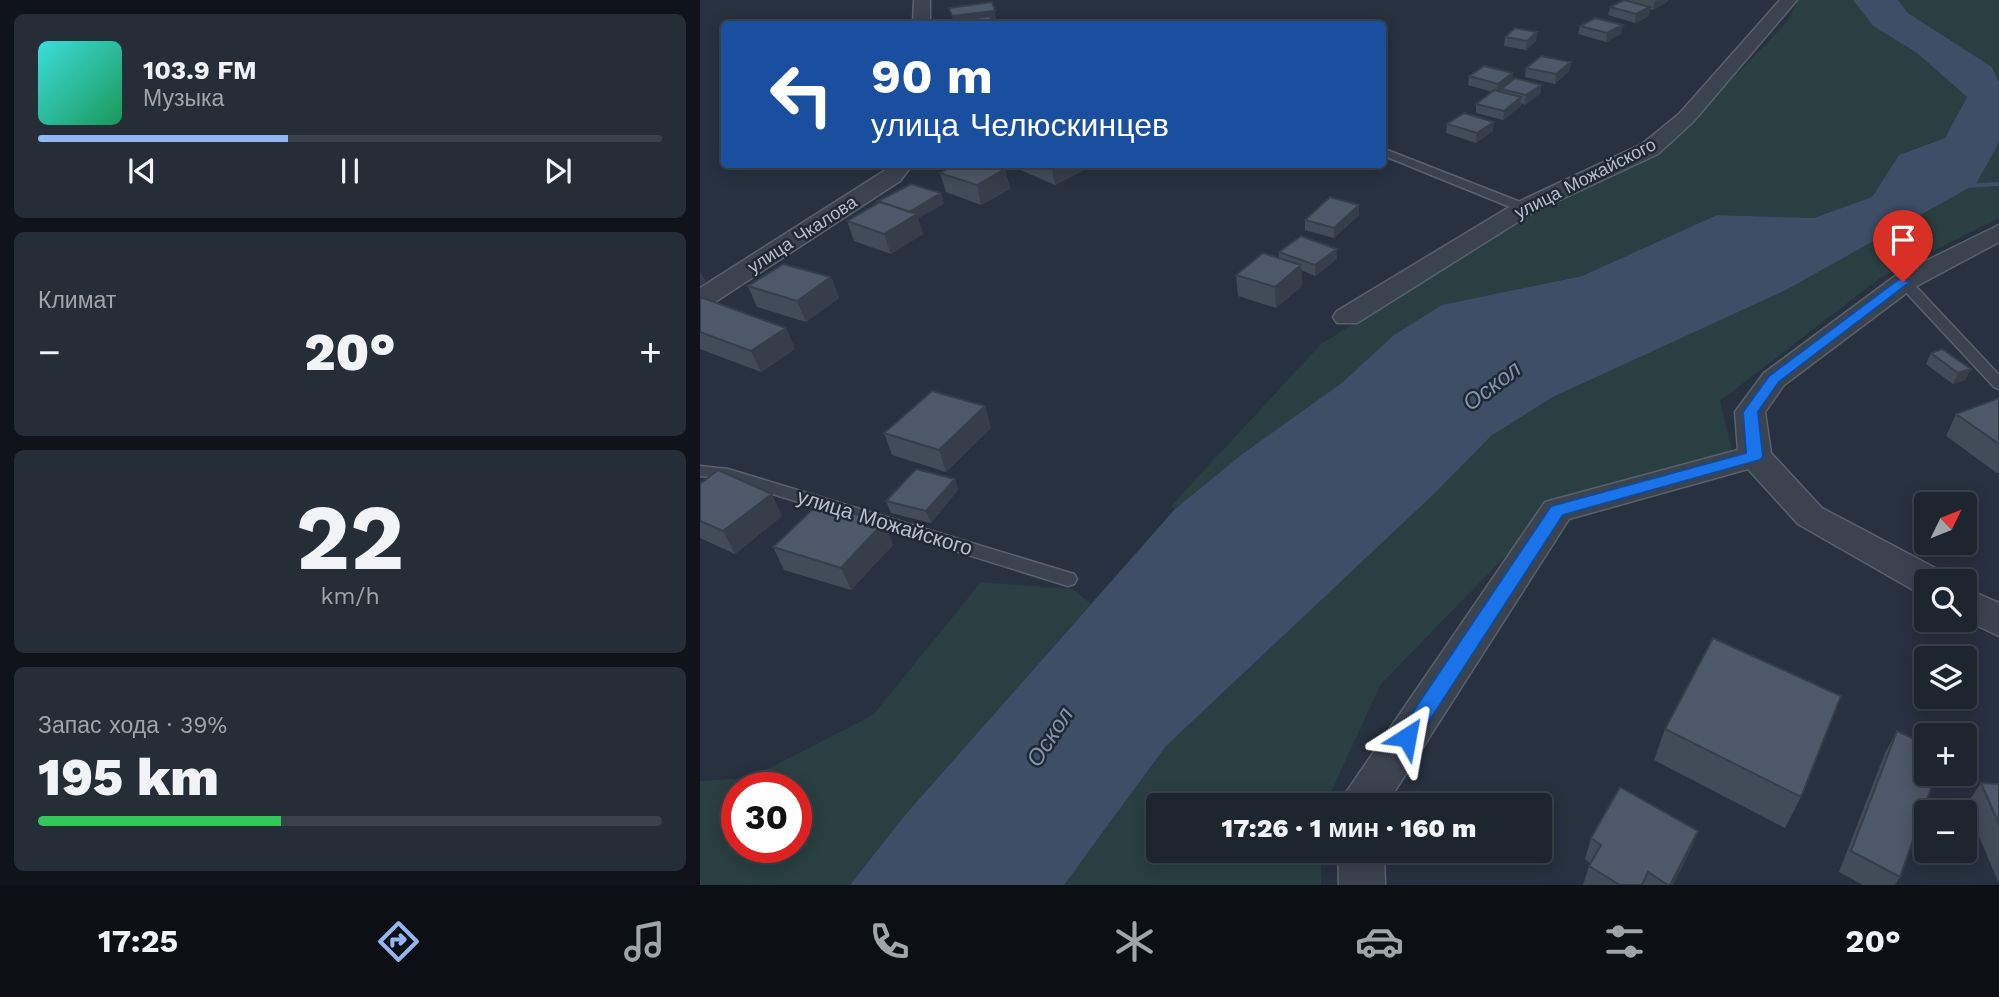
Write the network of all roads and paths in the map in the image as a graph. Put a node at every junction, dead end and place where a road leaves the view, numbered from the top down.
1 (922, 0) edge
2 (1789, 0) edge
3 (922, 21) edge
4 (1386, 154) edge
5 (899, 168) edge
6 (1524, 208) junction
7 (1999, 232) edge
8 (1903, 282) junction
9 (700, 300) edge
10 (1348, 317) dead end
11 (1999, 384) edge
12 (1755, 456) junction
13 (700, 471) edge
14 (1914, 573) edge
15 (1068, 579) dead end
16 (1977, 609) edge
17 (1999, 621) edge
18 (1370, 793) edge
19 (1361, 863) edge
20 (1362, 885) edge

1 - 3 street
2 - 6 street, улица Можайского
4 - 6 lane
5 - 9 street, улица Чкалова
6 - 10 street, улица Можайского
7 - 8 street
8 - 11 lane
8 - 12 street
12 - 14 street
12 - 18 street
13 - 15 lane, улица Можайского
16 - 17 street
19 - 20 street

